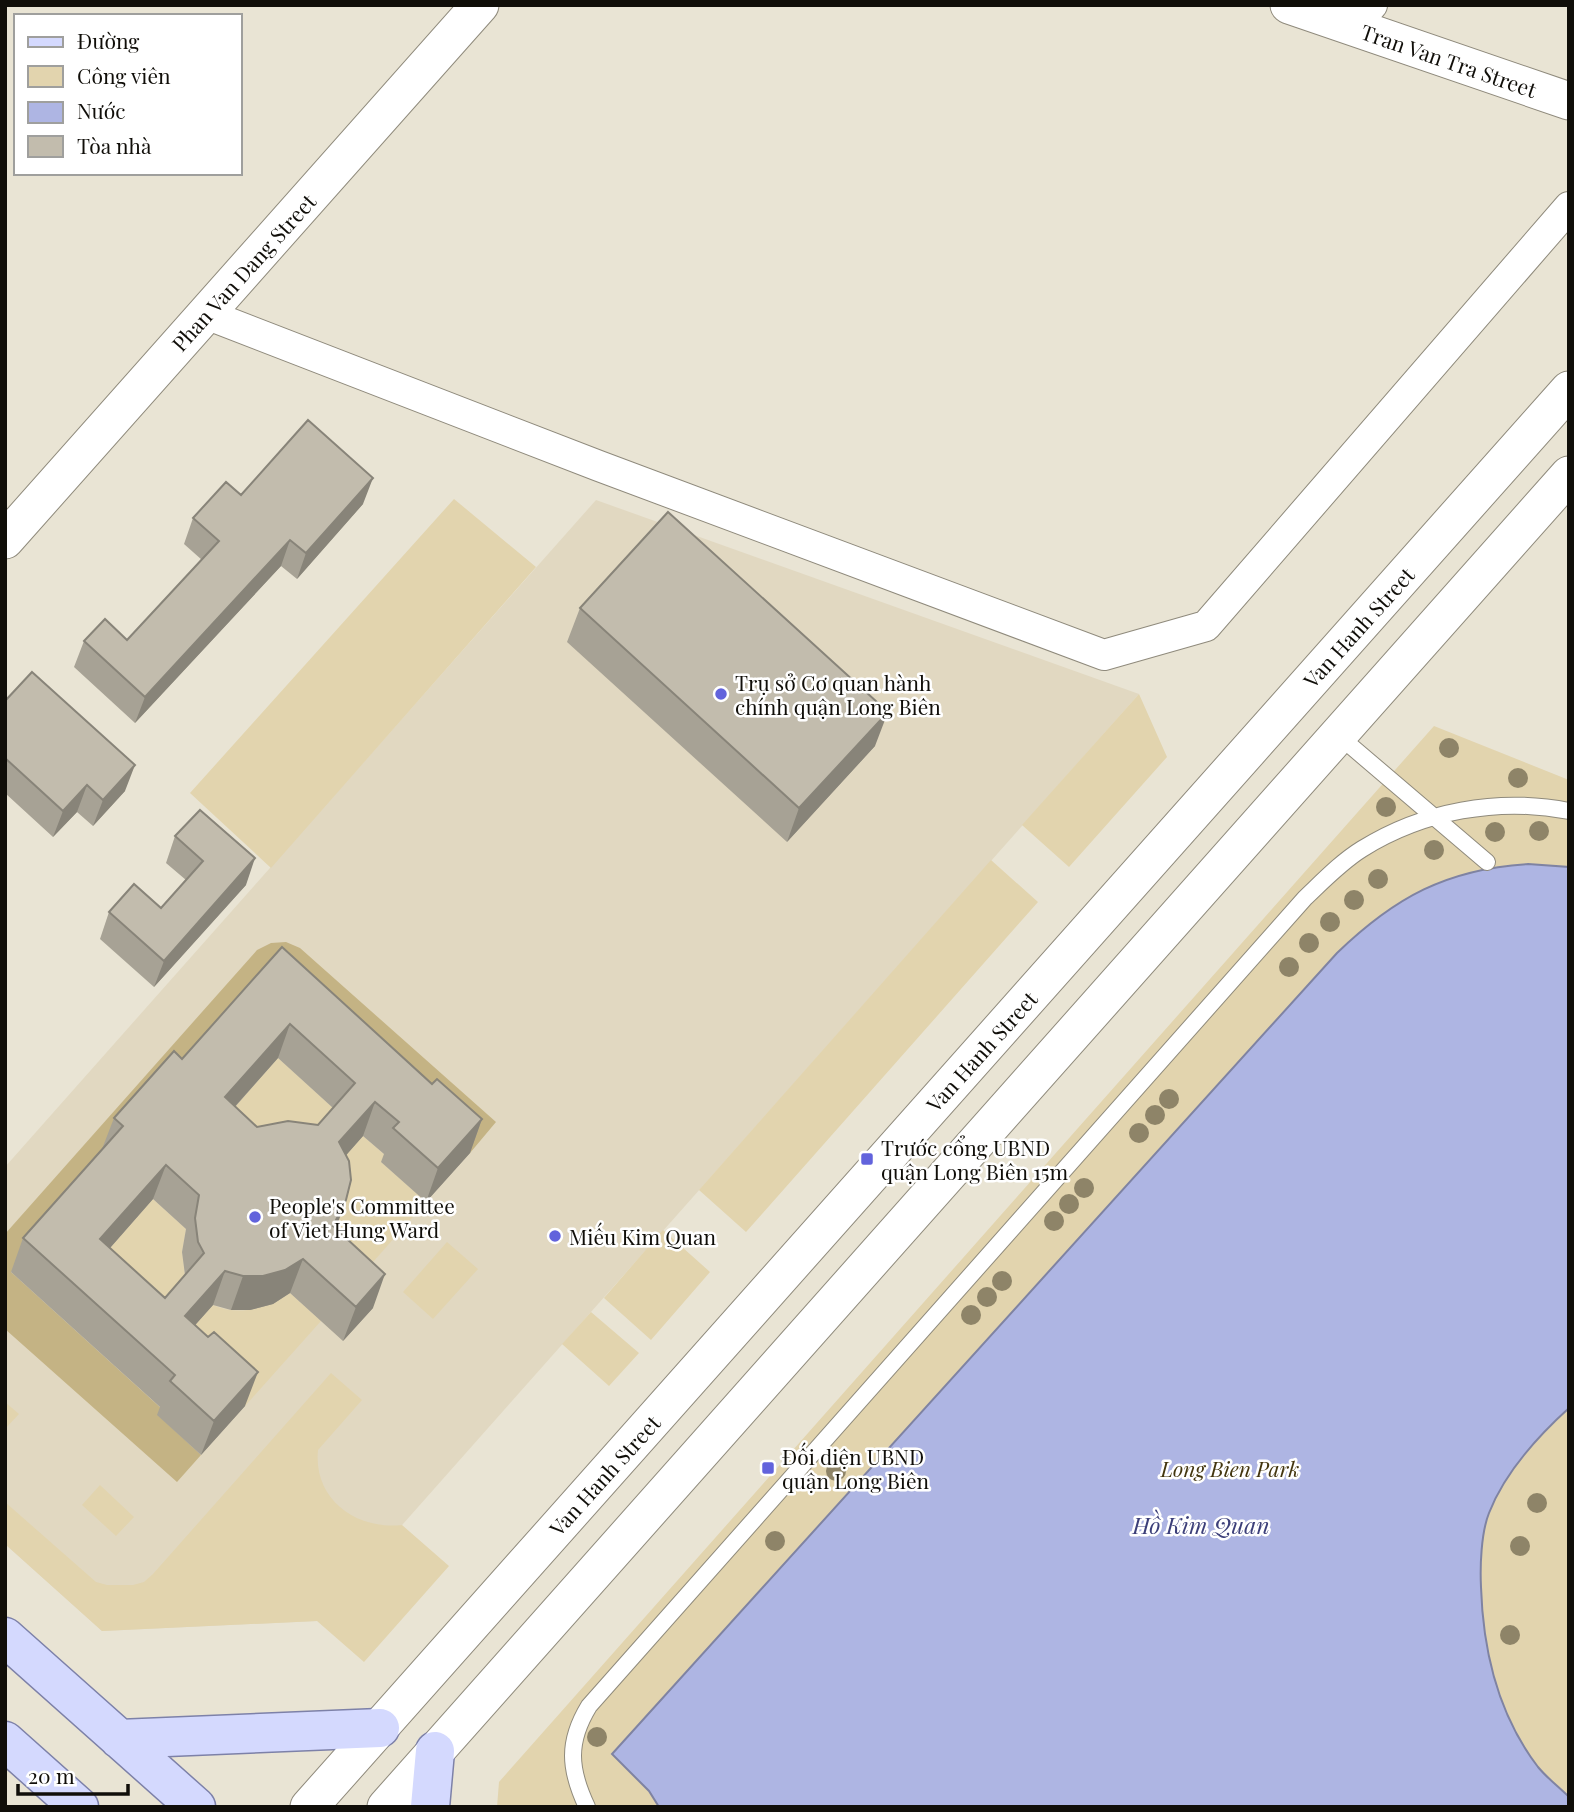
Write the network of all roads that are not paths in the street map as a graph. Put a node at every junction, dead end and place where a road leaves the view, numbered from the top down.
1 (480, 5) edge
2 (1289, 5) edge
3 (1362, 16) edge
4 (1569, 101) edge
5 (1569, 206) edge
6 (206, 314) junction
7 (1569, 390) edge
8 (1569, 475) edge
9 (5, 540) edge
10 (1338, 735) junction
11 (1569, 811) edge
12 (1433, 816) junction
13 (1487, 862) dead end
14 (5, 1637) edge
15 (380, 1728) junction
16 (119, 1738) junction
17 (5, 1741) edge
18 (435, 1751) junction
19 (79, 1807) edge
20 (196, 1807) edge
21 (310, 1807) edge
22 (386, 1807) edge
23 (430, 1807) edge
24 (587, 1807) edge

1 - 6 street, Phan Van Dang Street
2 - 3 street, Tran Van Tra Street
3 - 4 street, Tran Van Tra Street
5 - 6 street
6 - 9 street, Phan Van Dang Street
7 - 15 street, Van Hanh Street
8 - 10 street
10 - 12 lane
10 - 18 street
11 - 12 lane
12 - 13 lane
12 - 24 lane
14 - 16 main road
15 - 16 main road
15 - 21 street, Van Hanh Street
16 - 20 main road
17 - 19 main road
18 - 22 street
18 - 23 main road

